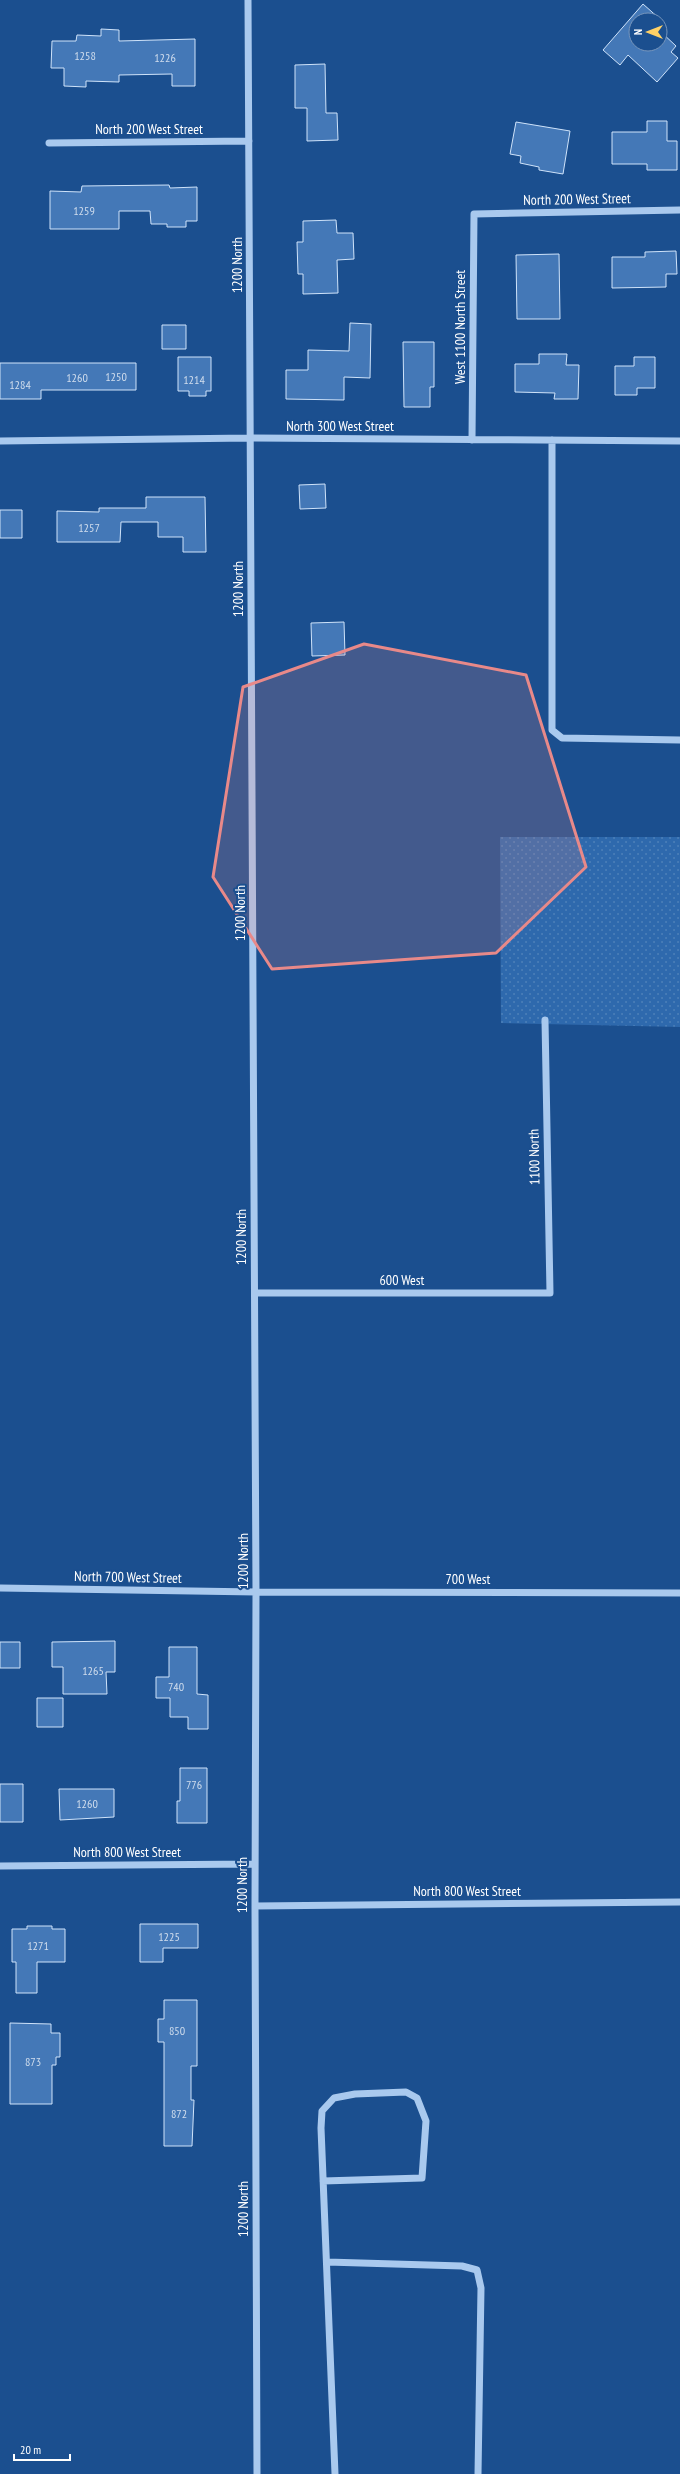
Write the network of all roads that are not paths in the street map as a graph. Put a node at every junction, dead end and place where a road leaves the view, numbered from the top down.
1 (248, 0) edge
2 (249, 141) junction
3 (49, 142) dead end
4 (680, 210) edge
5 (474, 214) joint
6 (250, 438) junction
7 (472, 440) junction
8 (552, 440) junction
9 (0, 441) edge
10 (680, 441) edge
11 (680, 740) edge
12 (545, 1020) dead end
13 (255, 1293) junction
14 (550, 1293) joint
15 (0, 1588) edge
16 (256, 1592) junction
17 (680, 1593) edge
18 (255, 1864) junction
19 (0, 1866) edge
20 (680, 1902) edge
21 (255, 1906) junction
22 (323, 2181) junction
23 (327, 2262) junction
24 (257, 2474) edge
25 (335, 2474) edge
26 (478, 2474) edge

1 - 2 street, 1200 North
2 - 3 street, North 200 West Street
2 - 6 street, 1200 North
4 - 5 street, North 200 West Street
5 - 7 street, West 1100 North Street
6 - 7 street, North 300 West Street
6 - 9 street, North 300 West Street
6 - 13 street, 1200 North
7 - 8 street, North 300 West Street
8 - 10 street, North 300 West Street
8 - 11 street
12 - 14 street, 1100 North
13 - 14 street, 600 West
13 - 16 street, 1200 North
15 - 16 street, North 700 West Street
16 - 17 street, 700 West
16 - 18 street, 1200 North
18 - 19 street, North 800 West Street
18 - 21 street, 1200 North
20 - 21 street, North 800 West Street
21 - 24 street, 1200 North
22 - 22 street
22 - 23 street
23 - 25 street
23 - 26 street

